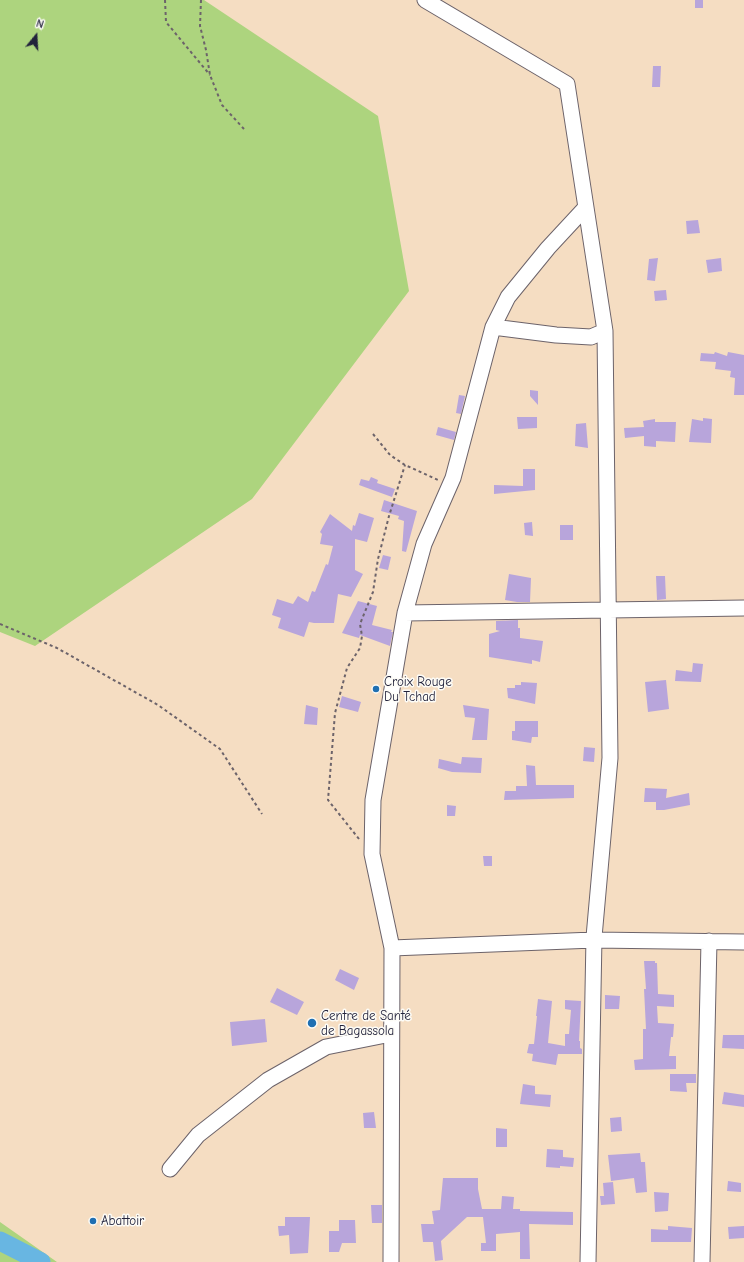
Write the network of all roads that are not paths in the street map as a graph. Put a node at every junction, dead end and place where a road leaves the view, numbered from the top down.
1 (426, 0) edge
2 (586, 207) junction
3 (493, 327) junction
4 (605, 331) junction
5 (744, 608) edge
6 (609, 609) junction
7 (405, 613) junction
8 (594, 940) junction
9 (709, 941) junction
10 (744, 942) edge
11 (392, 948) junction
12 (391, 1034) junction
13 (170, 1170) dead end
14 (391, 1262) edge
15 (588, 1262) edge
16 (702, 1262) edge

1 - 2 street
2 - 3 street
2 - 4 street
3 - 4 street
3 - 7 street
4 - 6 street
5 - 6 street
6 - 7 street
6 - 8 street
7 - 11 street
8 - 9 street
8 - 11 street
8 - 15 street
9 - 10 street
9 - 16 street
11 - 12 street
12 - 13 street
12 - 14 street

